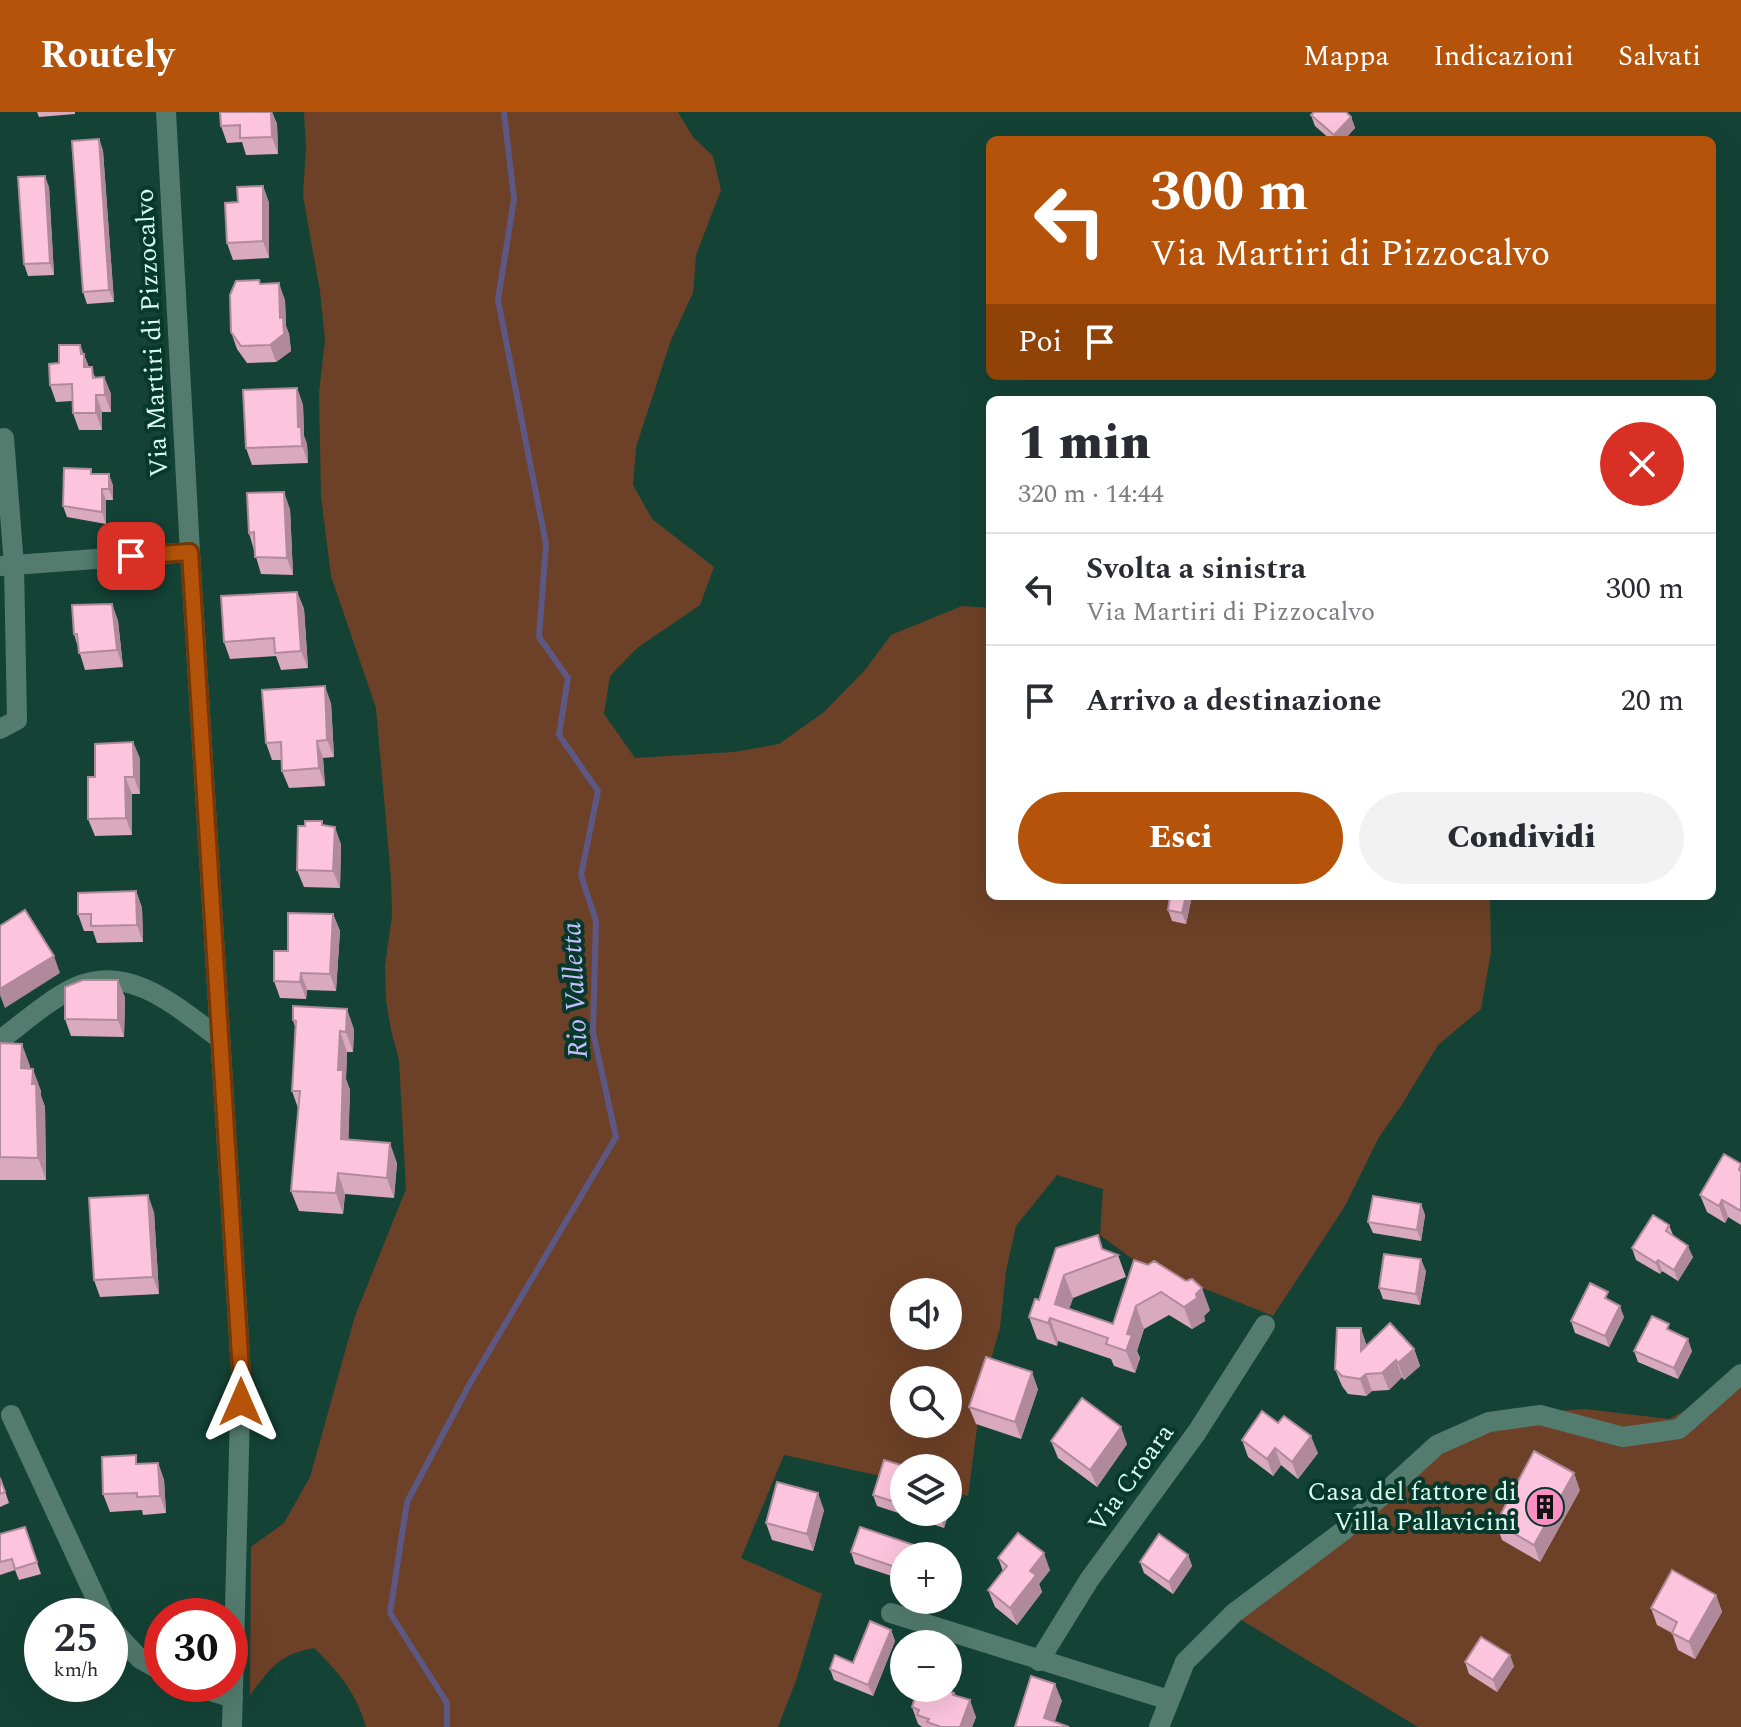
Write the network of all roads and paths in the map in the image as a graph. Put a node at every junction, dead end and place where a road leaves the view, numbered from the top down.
1 (166, 112) edge
2 (4, 438) dead end
3 (190, 552) junction
4 (7, 565) edge
5 (0, 729) edge
6 (219, 1038) junction
7 (0, 1040) edge
8 (1265, 1325) dead end
9 (1741, 1374) edge
10 (11, 1415) dead end
11 (96, 1598) edge
12 (235, 1598) edge
13 (894, 1614) edge
14 (128, 1646) edge
15 (144, 1661) edge
16 (1039, 1661) junction
17 (1169, 1700) junction
18 (233, 1702) edge
19 (232, 1727) edge
20 (1159, 1727) edge

1 - 3 street, Via Martiri di Pizzocalvo
2 - 4 street
3 - 4 street
3 - 6 street, Via Martiri di Pizzocalvo
4 - 5 street
6 - 7 street
6 - 12 street, Via Martiri di Pizzocalvo
8 - 16 street, Via Croara
9 - 17 street
10 - 11 street
13 - 16 street
14 - 15 street
16 - 17 street
17 - 20 street
18 - 19 street, Via Martiri di Pizzocalvo

